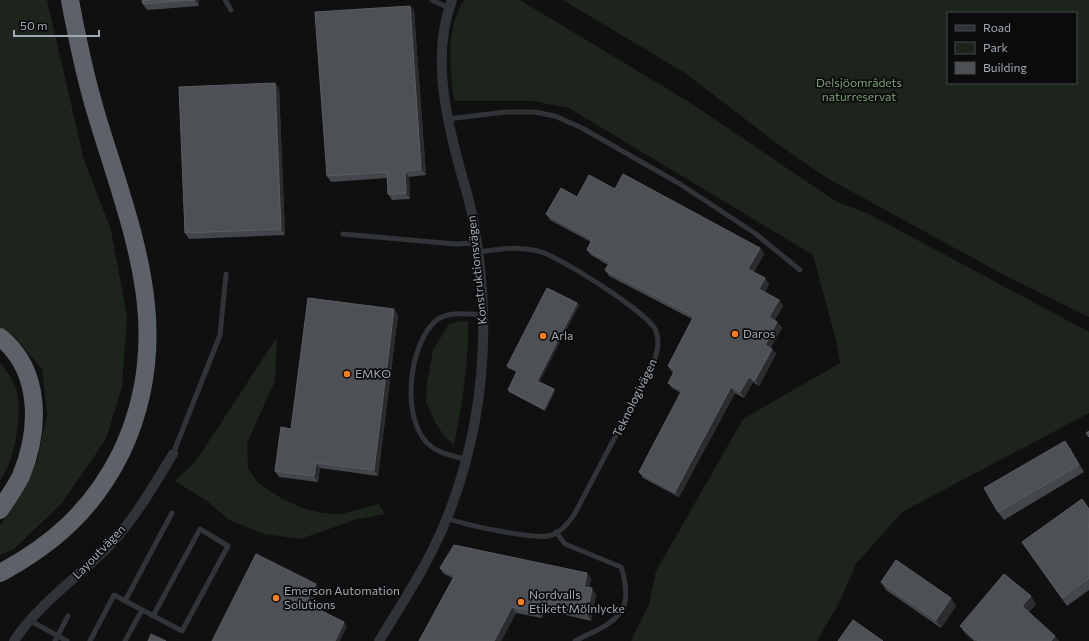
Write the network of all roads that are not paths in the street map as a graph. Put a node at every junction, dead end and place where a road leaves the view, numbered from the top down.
1 (70, 0) edge
2 (225, 0) edge
3 (432, 0) edge
4 (450, 4) edge
5 (231, 10) dead end
6 (448, 119) junction
7 (343, 234) dead end
8 (477, 248) junction
9 (800, 270) dead end
10 (226, 274) dead end
11 (484, 315) junction
12 (0, 337) edge
13 (173, 454) joint
14 (467, 460) junction
15 (0, 510) edge
16 (172, 513) dead end
17 (447, 518) junction
18 (556, 532) junction
19 (0, 573) edge
20 (125, 601) junction
21 (142, 610) junction
22 (68, 616) dead end
23 (154, 616) junction
24 (29, 620) junction
25 (56, 638) edge
26 (14, 641) edge
27 (67, 641) edge
28 (90, 641) edge
29 (125, 641) edge
30 (379, 641) edge
31 (575, 641) edge

1 - 19 highway
2 - 5 lane
3 - 4 lane
4 - 6 street, Konstruktionsvägen
6 - 8 street, Konstruktionsvägen
6 - 9 lane
7 - 8 lane, Teknologivägen
8 - 11 street, Konstruktionsvägen
8 - 18 lane, Teknologivägen
10 - 13 lane
11 - 14 street, Konstruktionsvägen
11 - 14 lane
12 - 15 highway
13 - 24 street, Layoutvägen
14 - 17 street, Konstruktionsvägen
16 - 20 lane
17 - 18 lane, Teknologivägen
17 - 30 street, Konstruktionsvägen
18 - 31 lane
20 - 21 lane
20 - 28 lane
21 - 23 lane
21 - 29 lane
22 - 25 lane
23 - 23 lane
24 - 25 lane
24 - 26 street, Layoutvägen
25 - 27 lane

